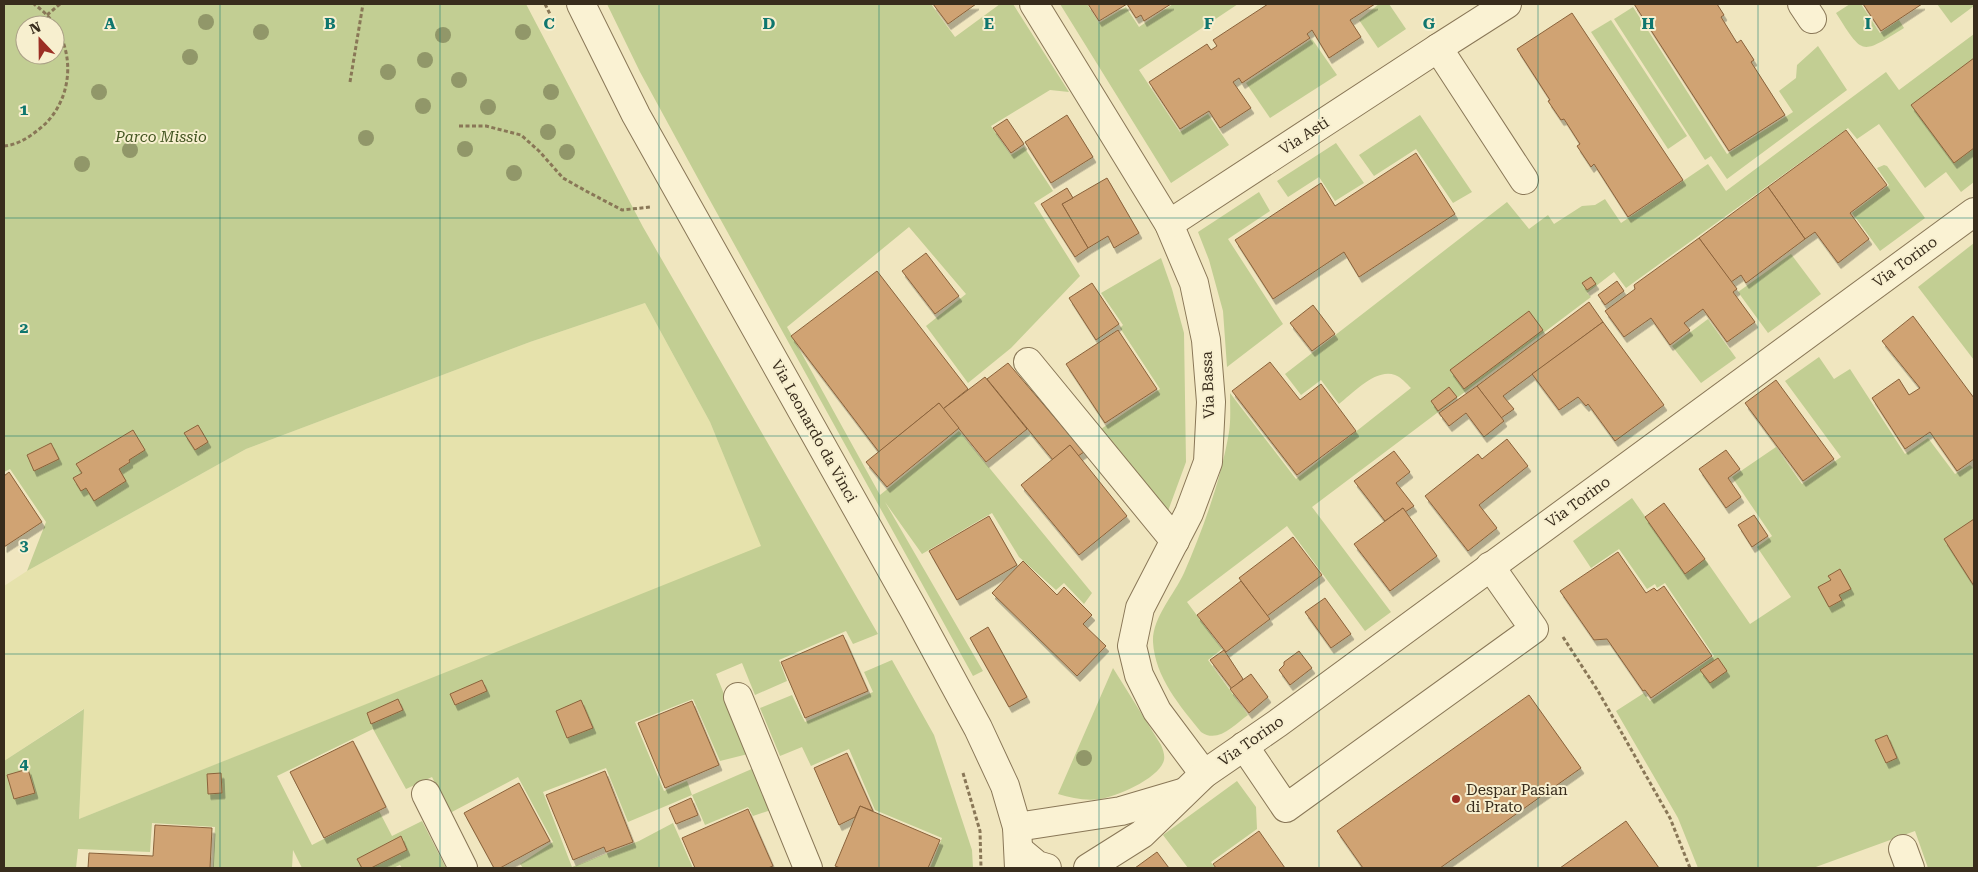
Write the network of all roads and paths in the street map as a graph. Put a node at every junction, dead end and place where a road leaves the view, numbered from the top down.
1 (34, 4) edge
2 (60, 4) edge
3 (362, 4) edge
4 (581, 4) edge
5 (1034, 4) edge
6 (1507, 4) edge
7 (47, 15) joint
8 (1438, 48) junction
9 (65, 50) edge
10 (350, 82) dead end
11 (459, 126) dead end
12 (4, 146) edge
13 (1524, 180) dead end
14 (651, 207) dead end
15 (1974, 212) edge
16 (1169, 224) junction
17 (1028, 362) dead end
18 (1175, 541) junction
19 (1490, 566) junction
20 (1561, 634) dead end
21 (738, 697) dead end
22 (1244, 746) junction
23 (1204, 774) junction
24 (1183, 793) junction
25 (426, 794) dead end
26 (1019, 848) edge
27 (463, 868) edge
28 (808, 868) edge
29 (1047, 868) edge
30 (1088, 868) edge
31 (1690, 868) edge

1 - 7 path
2 - 7 path
3 - 10 path
4 - 26 street, Via Leonardo da Vinci
5 - 16 street, Via Bassa
6 - 8 street, Via Asti
8 - 13 street
8 - 16 street, Via Asti
9 - 12 path
11 - 14 path
15 - 19 street, Via Torino
16 - 18 street, Via Bassa
17 - 18 street
18 - 23 street, Via Bassa
19 - 22 street, Via Torino
19 - 22 street
20 - 31 path
21 - 28 street
22 - 23 street, Via Torino
23 - 24 street, Via Torino
24 - 26 street, Via Torino
24 - 30 street, Via Torino
25 - 27 street
26 - 29 street

